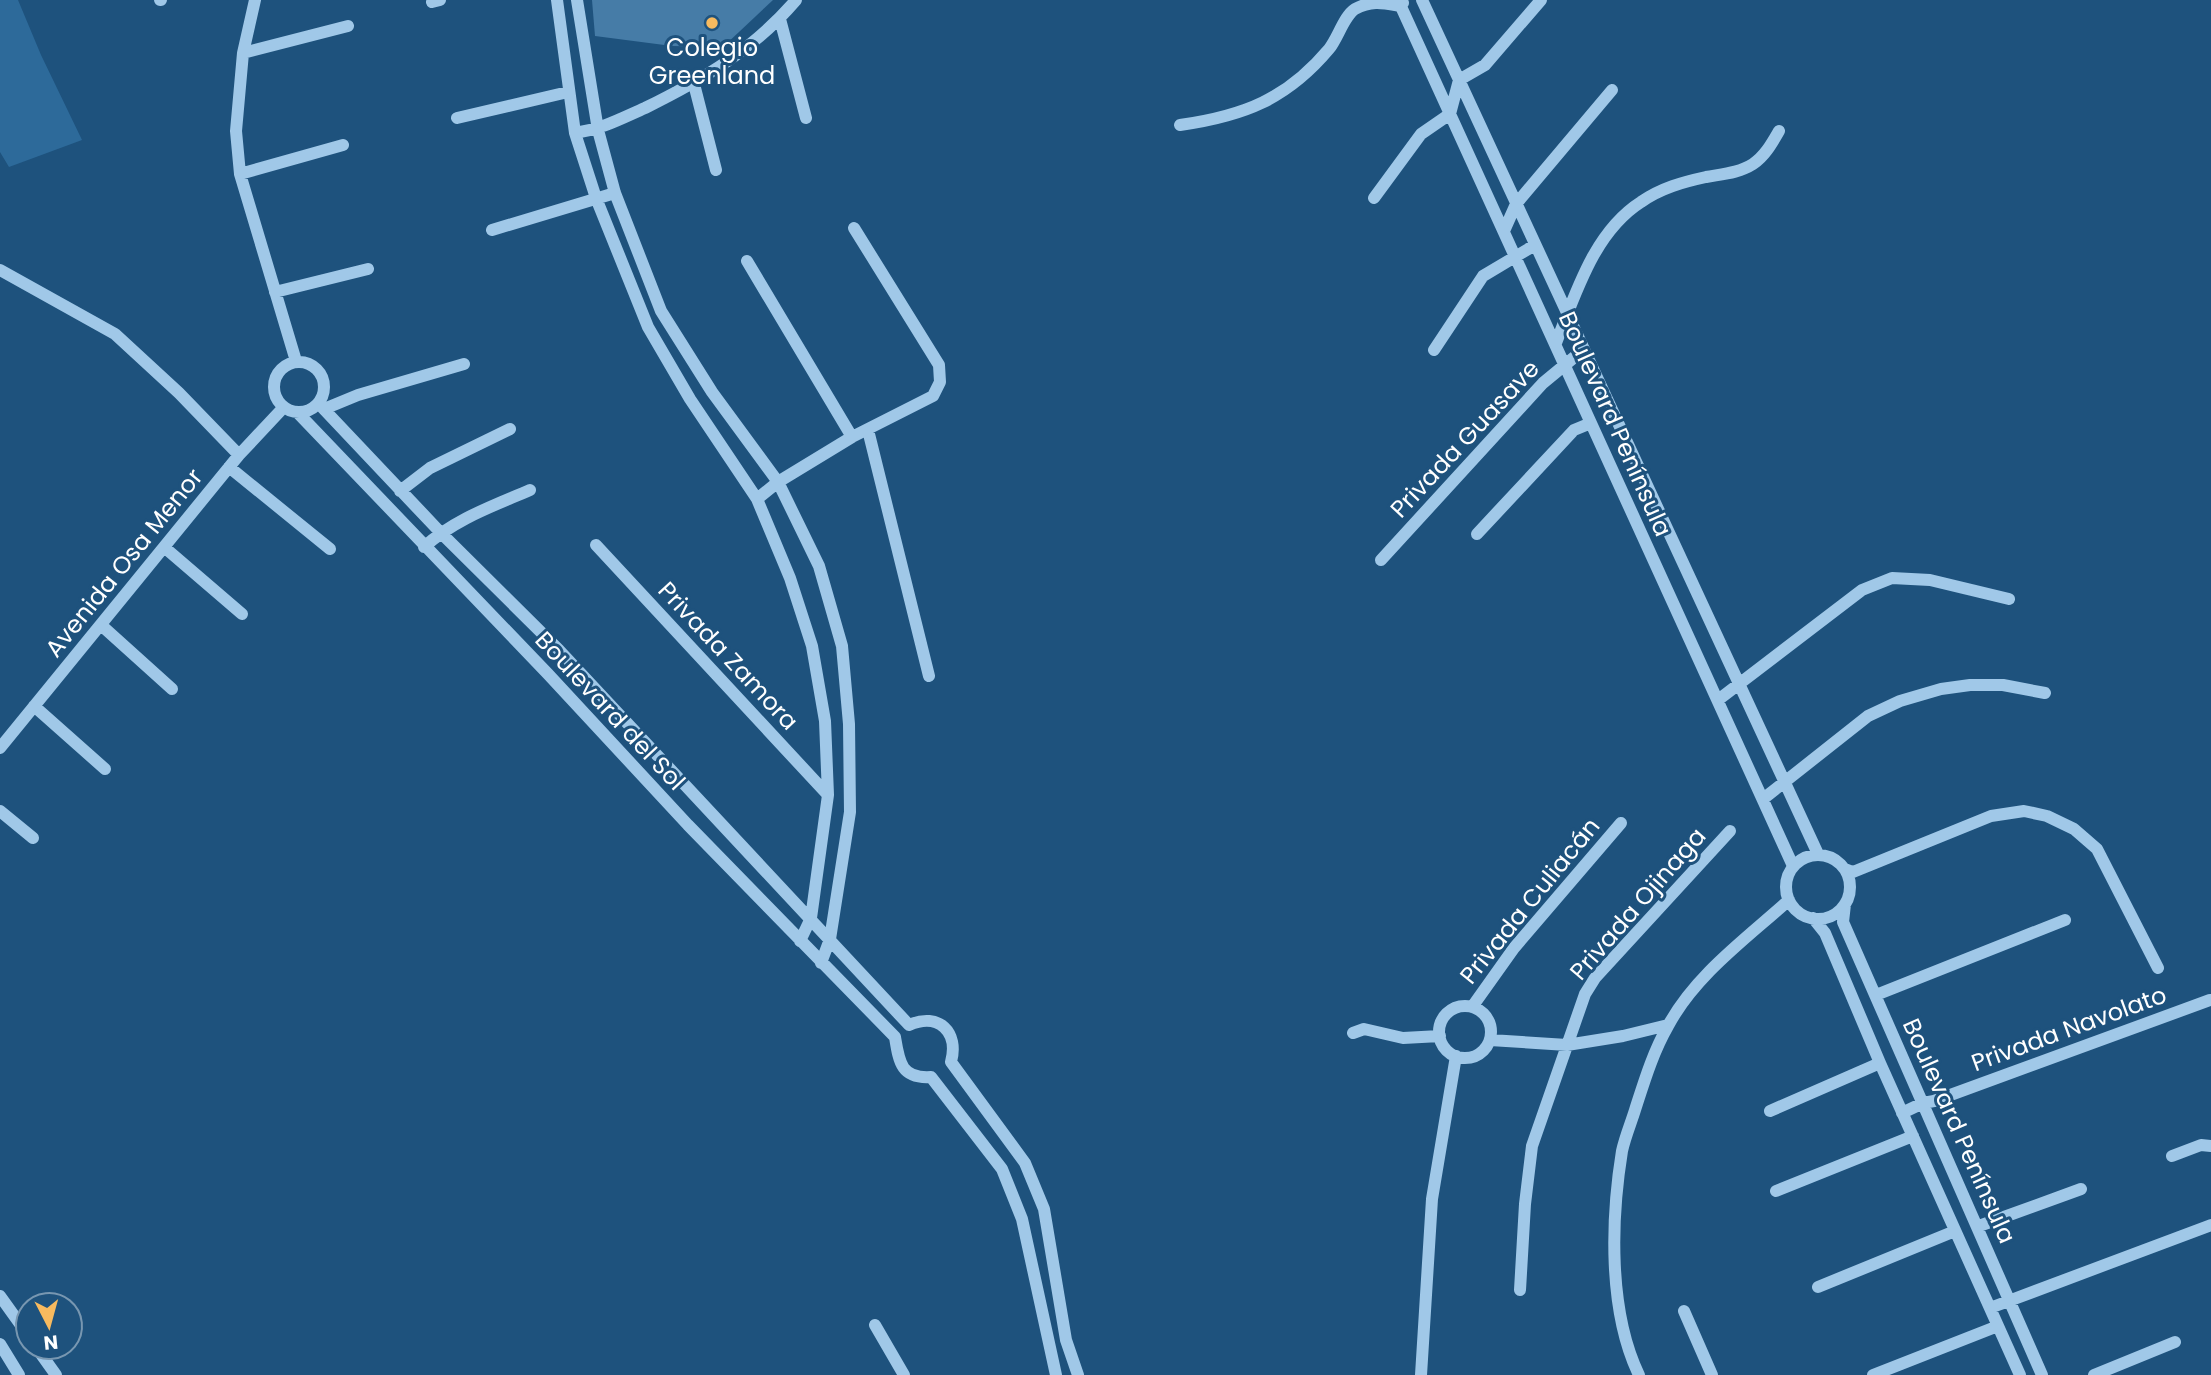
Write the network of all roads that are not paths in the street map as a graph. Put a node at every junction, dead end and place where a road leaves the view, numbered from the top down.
1 (255, 0) edge
2 (557, 0) edge
3 (577, 0) edge
4 (796, 0) edge
5 (1422, 0) edge
6 (1541, 0) edge
7 (1401, 2) edge
8 (780, 19) junction
9 (348, 26) dead end
10 (243, 53) junction
11 (1459, 80) junction
12 (694, 84) junction
13 (1612, 90) dead end
14 (568, 92) junction
15 (1450, 114) junction
16 (457, 118) dead end
17 (806, 118) dead end
18 (1180, 125) dead end
19 (598, 130) junction
20 (1779, 131) dead end
21 (575, 133) junction
22 (343, 145) dead end
23 (716, 170) dead end
24 (240, 174) junction
25 (615, 193) junction
26 (596, 198) junction
27 (1374, 198) dead end
28 (1516, 204) junction
29 (854, 228) dead end
30 (492, 230) dead end
31 (1504, 231) junction
32 (1535, 245) junction
33 (1516, 256) junction
34 (747, 261) dead end
35 (368, 269) dead end
36 (0, 270) edge
37 (275, 292) junction
38 (1568, 314) junction
39 (1556, 343) junction
40 (1434, 349) dead end
41 (1583, 350) junction
42 (296, 361) junction
43 (464, 364) dead end
44 (1565, 365) junction
45 (321, 407) junction
46 (290, 410) junction
47 (1591, 423) junction
48 (510, 429) dead end
49 (868, 430) junction
50 (852, 437) junction
51 (239, 455) junction
52 (229, 467) junction
53 (778, 482) junction
54 (530, 490) dead end
55 (400, 491) junction
56 (757, 499) junction
57 (440, 533) junction
58 (1477, 534) dead end
59 (596, 545) dead end
60 (164, 547) junction
61 (424, 547) junction
62 (330, 549) dead end
63 (1381, 560) dead end
64 (2009, 599) dead end
65 (242, 614) dead end
66 (101, 625) junction
67 (929, 676) dead end
68 (1738, 684) junction
69 (173, 689) dead end
70 (2045, 693) dead end
71 (1718, 700) junction
72 (34, 706) junction
73 (0, 748) edge
74 (106, 769) dead end
75 (1784, 782) junction
76 (828, 795) junction
77 (1763, 799) junction
78 (0, 811) edge
79 (1620, 822) dead end
80 (1730, 831) dead end
81 (33, 838) dead end
82 (1818, 854) junction
83 (1794, 866) junction
84 (1846, 869) junction
85 (1788, 900) junction
86 (1845, 904) junction
87 (811, 918) junction
88 (1813, 918) junction
89 (2065, 920) dead end
90 (830, 939) junction
91 (800, 941) junction
92 (821, 963) junction
93 (2158, 968) dead end
94 (1876, 995) junction
95 (2210, 1000) edge
96 (1472, 1007) junction
97 (1668, 1025) junction
98 (1353, 1033) dead end
99 (1440, 1037) junction
100 (1490, 1040) junction
101 (1567, 1045) junction
102 (1455, 1056) junction
103 (1880, 1063) junction
104 (1923, 1102) junction
105 (1770, 1111) dead end
106 (1902, 1113) junction
107 (1913, 1136) junction
108 (2211, 1146) edge
109 (2172, 1156) dead end
110 (2081, 1189) dead end
111 (1776, 1191) dead end
112 (2211, 1225) edge
113 (1979, 1226) junction
114 (1955, 1231) junction
115 (1818, 1287) dead end
116 (1520, 1290) dead end
117 (0, 1296) edge
118 (2009, 1300) junction
119 (1990, 1308) junction
120 (1684, 1311) dead end
121 (14, 1316) edge
122 (875, 1325) dead end
123 (1998, 1326) junction
124 (2175, 1342) dead end
125 (0, 1344) edge
126 (19, 1375) edge
127 (904, 1375) edge
128 (1056, 1375) edge
129 (1078, 1375) edge
130 (1421, 1375) edge
131 (1639, 1375) edge
132 (1712, 1375) edge
133 (1873, 1375) edge
134 (2020, 1375) edge
135 (2042, 1375) edge
136 (2094, 1375) edge

1 - 10 street
2 - 14 street
3 - 19 street
4 - 8 street
5 - 11 street, Boulevard Península
6 - 11 street
7 - 15 street, Boulevard Península
7 - 18 street
8 - 12 street
8 - 17 street
9 - 10 street
10 - 24 street
11 - 15 street
11 - 28 street, Boulevard Península
12 - 19 street
12 - 23 street
13 - 28 street
14 - 16 street
14 - 21 street
15 - 27 street
15 - 31 street, Boulevard Península
19 - 21 street
19 - 25 street
20 - 38 street
21 - 26 street
22 - 24 street
24 - 37 street
25 - 26 street
25 - 53 street
26 - 30 street
26 - 56 street
28 - 31 street
28 - 32 street, Boulevard Península
29 - 49 street
31 - 33 street, Boulevard Península
32 - 33 street
32 - 38 street, Boulevard Península
33 - 39 street, Boulevard Península
33 - 40 street
34 - 50 street
35 - 37 street
36 - 51 street
37 - 42 street
38 - 39 street
38 - 41 street, Boulevard Península
39 - 44 street, Boulevard Península
41 - 44 street, Privada Guasave
41 - 68 street, Boulevard Península
42 - 45 street
42 - 46 street
43 - 45 street
44 - 47 street, Boulevard Península
44 - 63 street, Privada Guasave
45 - 46 street
45 - 55 street, Boulevard del Sol
46 - 51 street, Avenida Osa Menor
46 - 61 street, Boulevard del Sol
47 - 58 street
47 - 71 street, Boulevard Península
48 - 55 street
49 - 50 street
49 - 67 street
50 - 53 street
51 - 52 street, Avenida Osa Menor
52 - 60 street, Avenida Osa Menor
52 - 62 street
53 - 56 street
53 - 90 street
54 - 57 street
55 - 57 street, Boulevard del Sol
56 - 76 street
57 - 61 street
57 - 87 street, Boulevard del Sol
59 - 76 street, Privada Zamora
60 - 65 street
60 - 66 street, Avenida Osa Menor
61 - 91 street, Boulevard del Sol
64 - 68 street
66 - 69 street
66 - 72 street, Avenida Osa Menor
68 - 71 street
68 - 75 street, Boulevard Península
70 - 75 street
71 - 77 street, Boulevard Península
72 - 73 street, Avenida Osa Menor
72 - 74 street
75 - 77 street
75 - 82 street, Boulevard Península
76 - 87 street
77 - 83 street, Boulevard Península
78 - 81 street
79 - 96 street, Privada Culiacán
80 - 101 street, Privada Ojinaga
82 - 83 street
82 - 84 street
83 - 85 street
84 - 86 street
84 - 93 street
85 - 88 street
85 - 97 street
86 - 88 street
86 - 94 street, Boulevard Península
87 - 90 street, Boulevard del Sol
87 - 91 street
88 - 103 street, Boulevard Península
89 - 94 street
90 - 92 street
90 - 129 street, Boulevard del Sol
91 - 92 street, Boulevard del Sol
92 - 128 street, Boulevard del Sol
94 - 104 street, Boulevard Península
95 - 104 street, Privada Navolato
96 - 99 street
96 - 100 street
97 - 101 street
97 - 131 street
98 - 99 street
99 - 102 street
100 - 101 street
100 - 102 street
101 - 116 street, Privada Ojinaga
102 - 130 street
103 - 105 street
103 - 106 street, Boulevard Península
104 - 106 street, Privada Navolato
104 - 113 street, Boulevard Península
106 - 107 street, Boulevard Península
107 - 111 street
107 - 114 street, Boulevard Península
108 - 109 street
110 - 113 street
112 - 118 street
113 - 118 street, Boulevard Península
114 - 115 street
114 - 119 street, Boulevard Península
117 - 121 street
118 - 119 street
118 - 135 street, Boulevard Península
119 - 123 street, Boulevard Península
120 - 132 street
122 - 127 street
123 - 133 street
123 - 134 street, Boulevard Península
124 - 136 street
125 - 126 street

